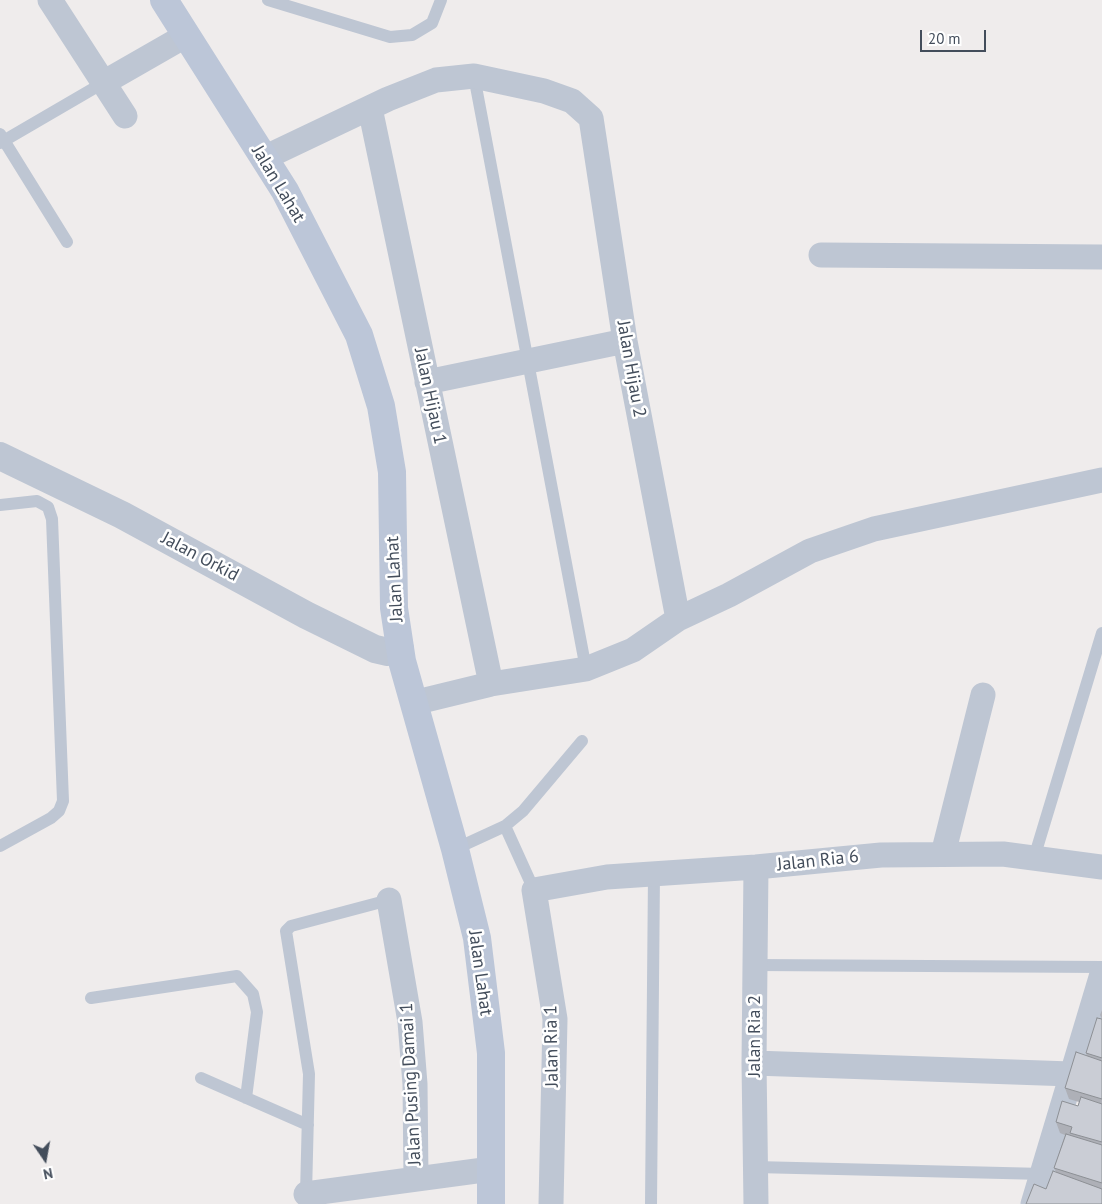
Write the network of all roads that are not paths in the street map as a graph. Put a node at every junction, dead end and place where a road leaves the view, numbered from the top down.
1 (50, 0) edge
2 (164, 0) edge
3 (268, 0) edge
4 (441, 0) edge
5 (186, 36) junction
6 (474, 76) junction
7 (103, 83) junction
8 (370, 108) junction
9 (125, 116) dead end
10 (1, 139) edge
11 (264, 158) junction
12 (67, 242) dead end
13 (821, 255) dead end
14 (1102, 257) edge
15 (625, 341) junction
16 (528, 362) junction
17 (427, 382) junction
18 (0, 456) edge
19 (1102, 480) edge
20 (0, 505) edge
21 (678, 619) junction
22 (1102, 633) edge
23 (400, 649) junction
24 (586, 669) junction
25 (491, 684) junction
26 (983, 695) dead end
27 (413, 703) junction
28 (582, 741) dead end
29 (505, 826) junction
30 (0, 846) edge
31 (455, 849) junction
32 (943, 854) junction
33 (1034, 858) junction
34 (756, 867) junction
35 (1102, 867) edge
36 (654, 874) junction
37 (534, 890) junction
38 (389, 900) joint
39 (755, 965) junction
40 (1102, 967) edge
41 (1102, 974) edge
42 (90, 998) dead end
43 (754, 1063) junction
44 (1071, 1074) junction
45 (200, 1078) dead end
46 (246, 1098) junction
47 (308, 1125) junction
48 (755, 1167) junction
49 (491, 1169) junction
50 (1044, 1174) junction
51 (416, 1179) junction
52 (306, 1194) joint
53 (491, 1204) edge
54 (551, 1204) edge
55 (651, 1204) edge
56 (736, 1204) edge
57 (756, 1204) edge
58 (1033, 1204) edge

1 - 7 street
2 - 5 main road, Jalan Lahat
3 - 4 lane
5 - 7 street
5 - 11 main road, Jalan Lahat
6 - 8 street
6 - 15 street, Jalan Hijau 2
6 - 16 lane
7 - 9 street
7 - 10 lane
8 - 11 street
8 - 17 street, Jalan Hijau 1
10 - 12 lane
11 - 23 main road, Jalan Lahat
13 - 14 street
15 - 16 street
15 - 21 street, Jalan Hijau 2
16 - 17 street
16 - 24 lane
17 - 25 street, Jalan Hijau 1
18 - 23 street, Jalan Orkid
19 - 21 street
20 - 30 lane
21 - 24 street
22 - 33 lane
23 - 27 main road, Jalan Lahat
24 - 25 street
25 - 27 street
26 - 32 street
27 - 31 main road, Jalan Lahat
28 - 29 lane
29 - 31 lane
29 - 37 lane
31 - 49 main road, Jalan Lahat
32 - 33 street, Jalan Ria 6
32 - 34 street, Jalan Ria 6
33 - 35 street, Jalan Ria 6
34 - 36 street, Jalan Ria 6
34 - 39 street, Jalan Ria 2
36 - 37 street, Jalan Ria 6
36 - 55 lane
37 - 54 street, Jalan Ria 1
38 - 47 lane
38 - 51 street, Jalan Pusing Damai 1
39 - 40 lane
39 - 43 street, Jalan Ria 2
41 - 44 street
42 - 46 lane
43 - 44 street
43 - 48 street, Jalan Ria 2
44 - 50 street
45 - 46 lane
46 - 47 lane
47 - 52 lane
48 - 50 lane
48 - 57 street, Jalan Ria 2
49 - 51 street
49 - 53 main road, Jalan Lahat
50 - 58 street
51 - 52 street
56 - 57 street

